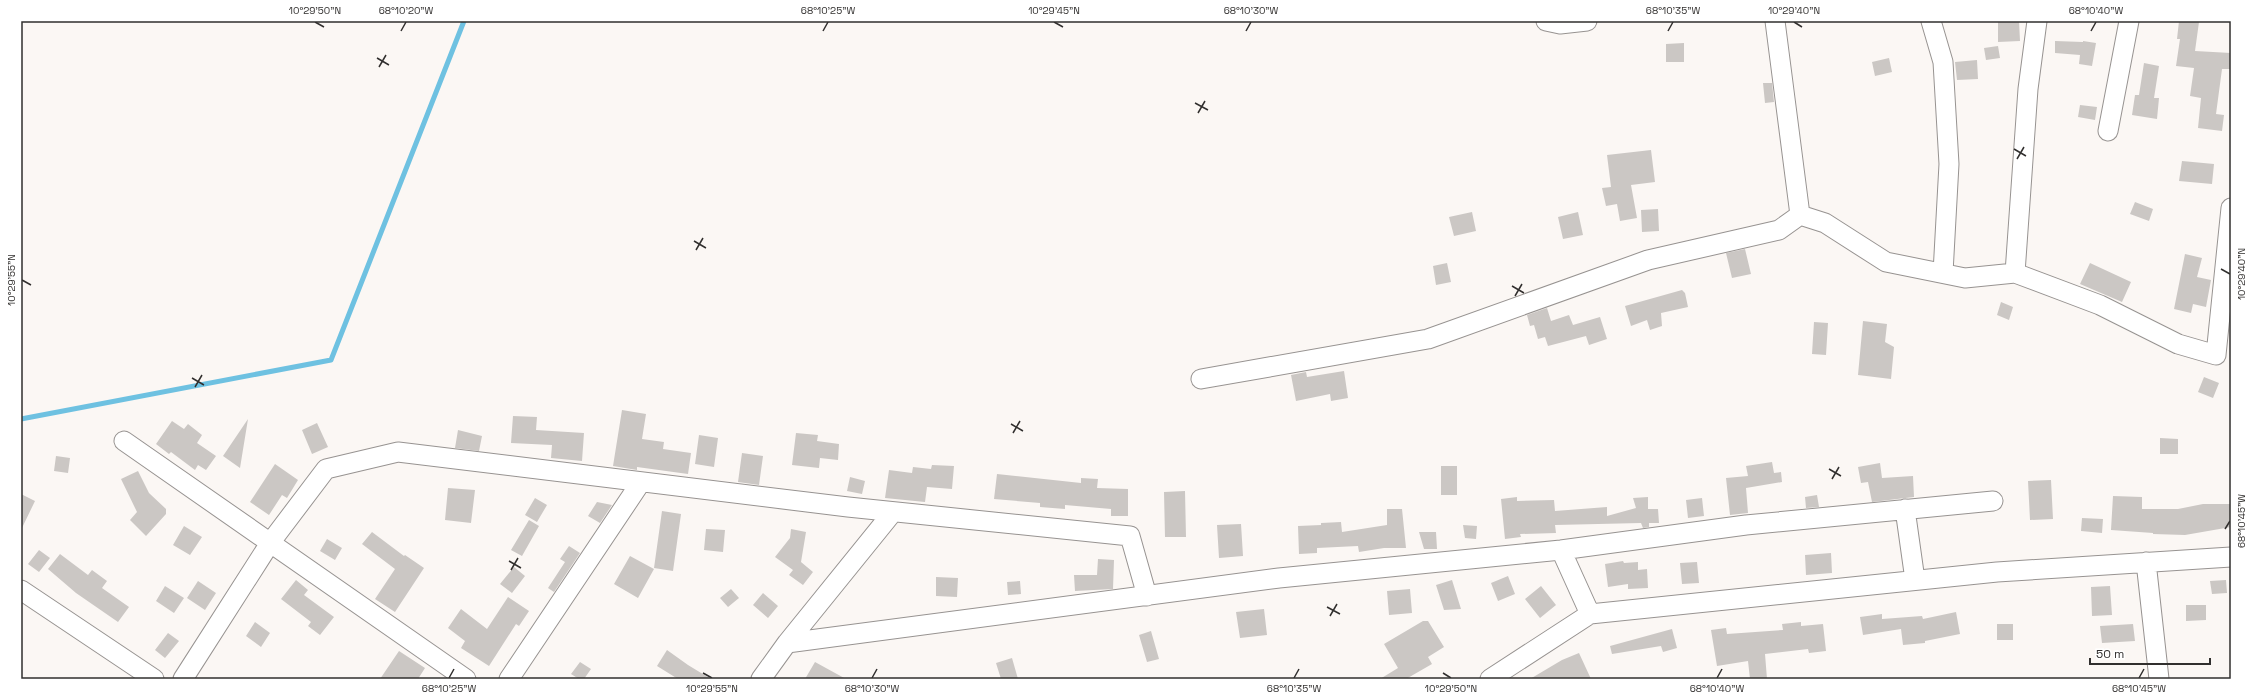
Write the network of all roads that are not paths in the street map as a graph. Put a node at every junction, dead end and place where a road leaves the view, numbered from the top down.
1 (1546, 21) edge
2 (1587, 21) edge
3 (1775, 21) edge
4 (1931, 21) edge
5 (2037, 21) edge
6 (2129, 21) edge
7 (2108, 131) dead end
8 (2231, 208) edge
9 (1800, 215) junction
10 (1943, 273) junction
11 (2015, 273) junction
12 (1201, 379) dead end
13 (124, 441) dead end
14 (641, 482) junction
15 (1993, 501) dead end
16 (1905, 510) junction
17 (893, 512) junction
18 (270, 543) junction
19 (1561, 550) junction
20 (2231, 557) edge
21 (2146, 562) junction
22 (1915, 580) junction
23 (21, 590) edge
24 (1147, 596) junction
25 (1590, 614) junction
26 (787, 643) junction
27 (154, 679) edge
28 (182, 679) edge
29 (466, 679) edge
30 (509, 679) edge
31 (762, 679) edge
32 (1490, 679) edge
33 (2159, 679) edge

1 - 2 street
3 - 9 street
4 - 10 street
5 - 11 street
6 - 7 street
8 - 11 street
9 - 10 street
9 - 12 street
10 - 11 street
13 - 18 street
14 - 17 street
14 - 18 street
14 - 30 street
15 - 16 street
16 - 19 street
16 - 22 street
17 - 24 street
17 - 26 street
18 - 28 street
18 - 29 street
19 - 24 street
19 - 25 street
20 - 21 street
21 - 22 street
21 - 33 street
22 - 25 street
23 - 27 street
24 - 26 street
25 - 32 street
26 - 31 street

